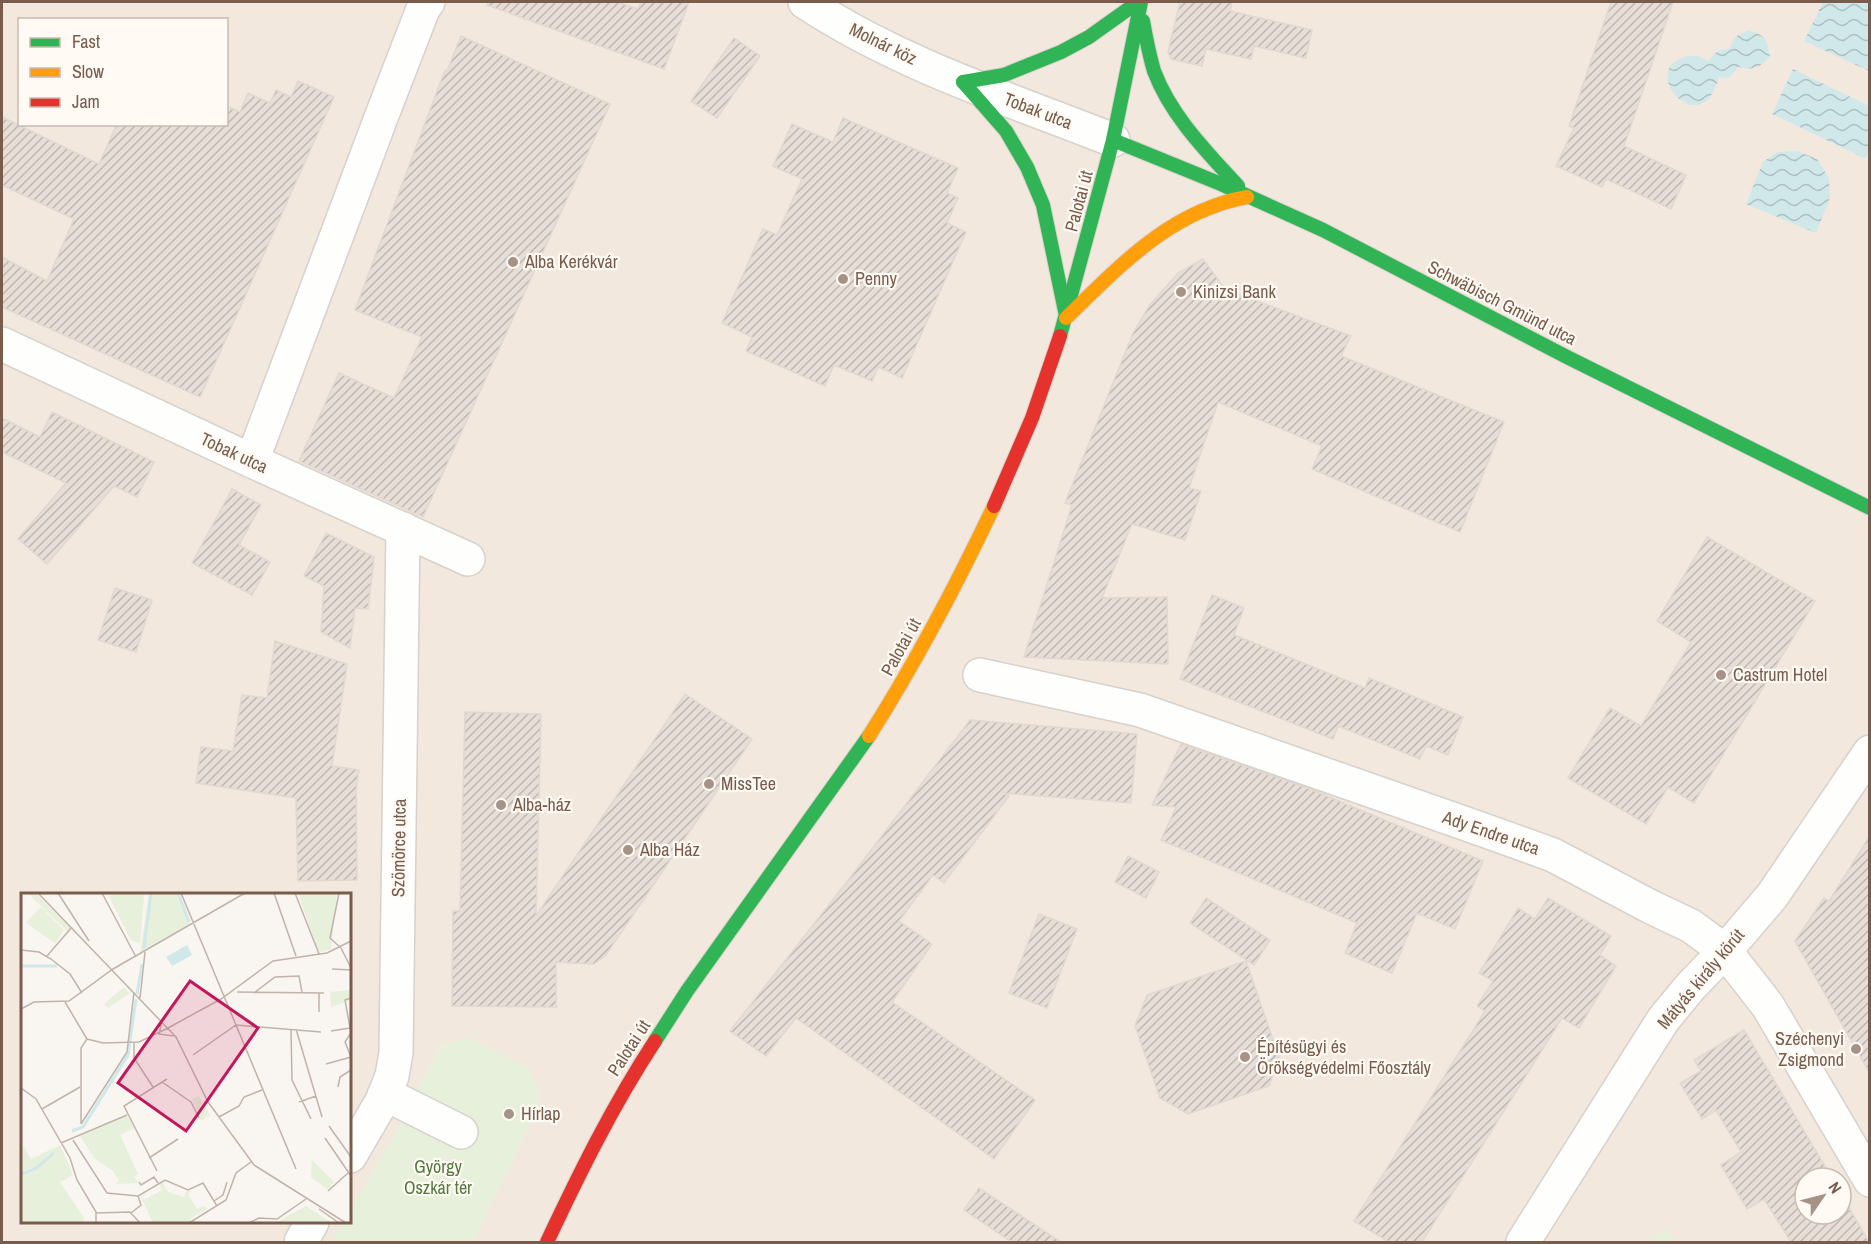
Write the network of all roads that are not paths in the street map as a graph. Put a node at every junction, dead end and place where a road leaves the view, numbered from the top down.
1 (428, 2) edge
2 (805, 2) edge
3 (1140, 2) edge
4 (963, 82) junction
5 (1113, 140) junction
6 (1247, 196) junction
7 (1066, 318) junction
8 (2, 344) edge
9 (252, 461) junction
10 (1869, 508) edge
11 (403, 529) junction
12 (468, 559) dead end
13 (980, 675) dead end
14 (1869, 752) edge
15 (1725, 951) junction
16 (385, 1094) junction
17 (461, 1132) dead end
18 (351, 1154) edge
19 (1869, 1180) edge
20 (311, 1223) edge
21 (300, 1242) edge
22 (546, 1242) edge
23 (1523, 1242) edge

1 - 9 street
2 - 4 street, Molnár köz
3 - 4 main road
3 - 5 main road, Palotai út
3 - 6 main road
4 - 5 street, Tobak utca
4 - 7 main road
5 - 6 main road, Schwäbisch Gmünd utca
5 - 7 main road, Palotai út
6 - 7 main road
6 - 10 main road, Schwäbisch Gmünd utca
7 - 22 main road, Palotai út
8 - 9 street, Tobak utca
9 - 11 street, Tobak utca
11 - 12 street, Tobak utca
11 - 16 street, Szömörce utca
13 - 15 street, Ady Endre utca
14 - 15 street, Mátyás király körút
15 - 19 street, Ady Endre utca
15 - 23 street, Mátyás király körút
16 - 17 street
16 - 18 street, Szömörce utca
20 - 21 street

